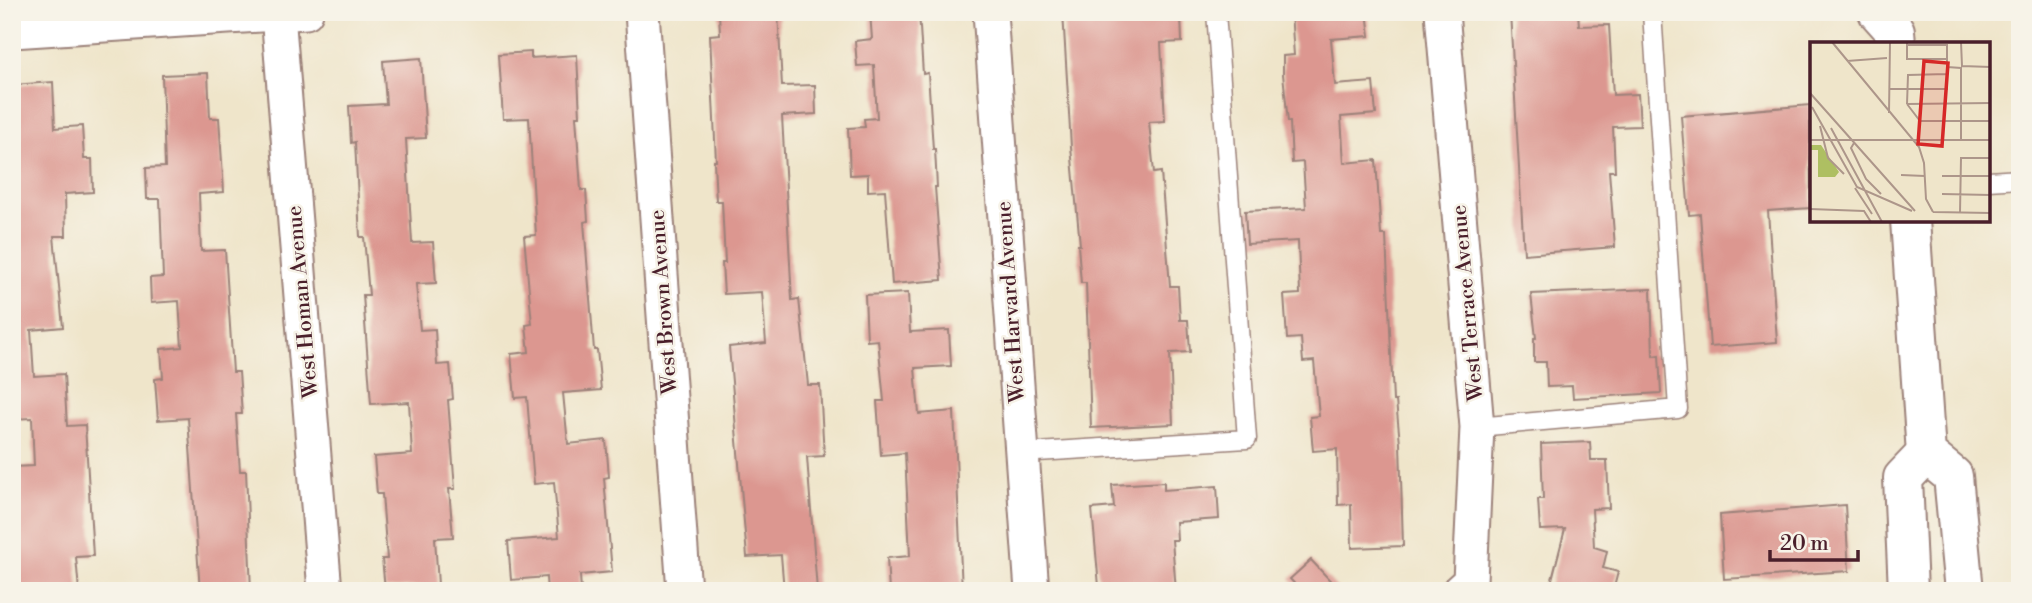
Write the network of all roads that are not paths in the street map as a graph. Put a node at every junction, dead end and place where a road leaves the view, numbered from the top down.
1 (642, 12) edge
2 (990, 12) edge
3 (1216, 12) edge
4 (1442, 12) edge
5 (1652, 12) edge
6 (292, 13) edge
7 (94, 19) edge
8 (12, 31) edge
9 (2020, 179) edge
10 (1990, 181) edge
11 (1910, 222) edge
12 (1477, 426) junction
13 (1021, 453) junction
14 (1926, 454) junction
15 (325, 591) edge
16 (684, 591) edge
17 (1032, 591) edge
18 (1459, 591) edge
19 (1908, 591) edge
20 (1964, 591) edge

1 - 16 street, West Brown Avenue
2 - 13 street, West Harvard Avenue
3 - 13 lane
4 - 12 street, West Terrace Avenue
5 - 12 lane
6 - 7 street
6 - 15 street, West Homan Avenue
7 - 8 street
9 - 10 lane
11 - 14 main road
12 - 18 street, West Terrace Avenue
13 - 17 street, West Harvard Avenue
14 - 19 main road
14 - 20 main road

